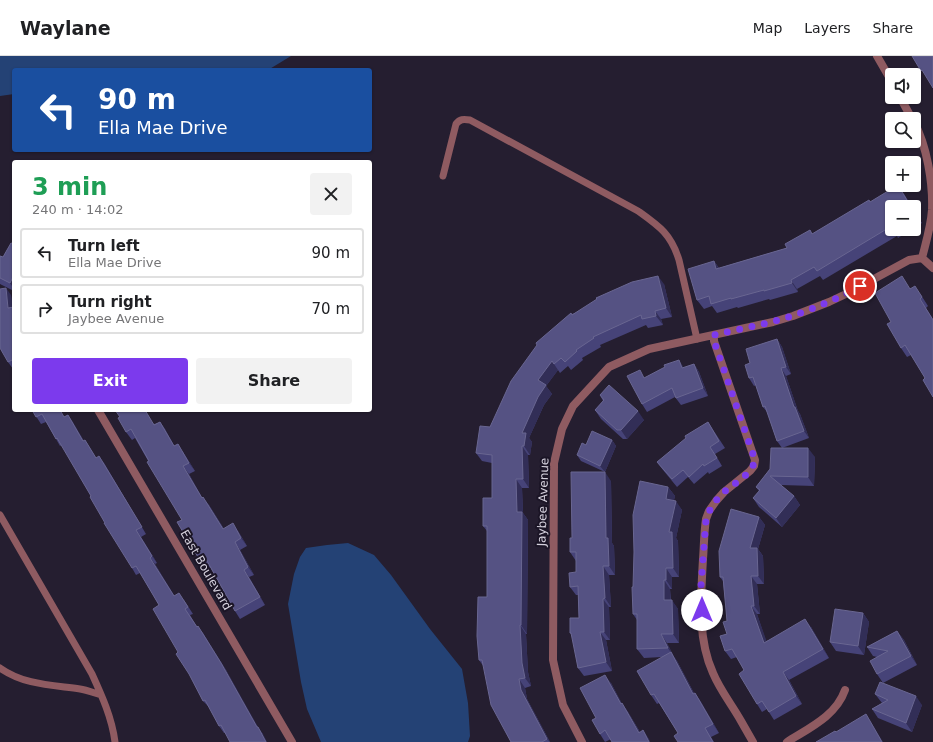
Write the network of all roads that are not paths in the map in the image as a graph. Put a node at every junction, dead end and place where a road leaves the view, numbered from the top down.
1 (878, 56) edge
2 (885, 69) edge
3 (921, 139) edge
4 (442, 176) dead end
5 (922, 258) junction
6 (933, 268) edge
7 (714, 335) junction
8 (697, 339) junction
9 (99, 412) edge
10 (0, 515) edge
11 (0, 668) edge
12 (845, 690) dead end
13 (101, 694) junction
14 (115, 742) edge
15 (292, 742) edge
16 (582, 742) edge
17 (753, 742) edge
18 (787, 742) edge

1 - 2 street
3 - 5 street
4 - 8 lane
5 - 6 street
5 - 7 street, Jaybee Avenue
7 - 8 street, Jaybee Avenue
7 - 17 street
8 - 16 street, Jaybee Avenue
9 - 15 street, East Boulevard
10 - 13 lane
11 - 13 lane
12 - 18 street
13 - 14 lane

